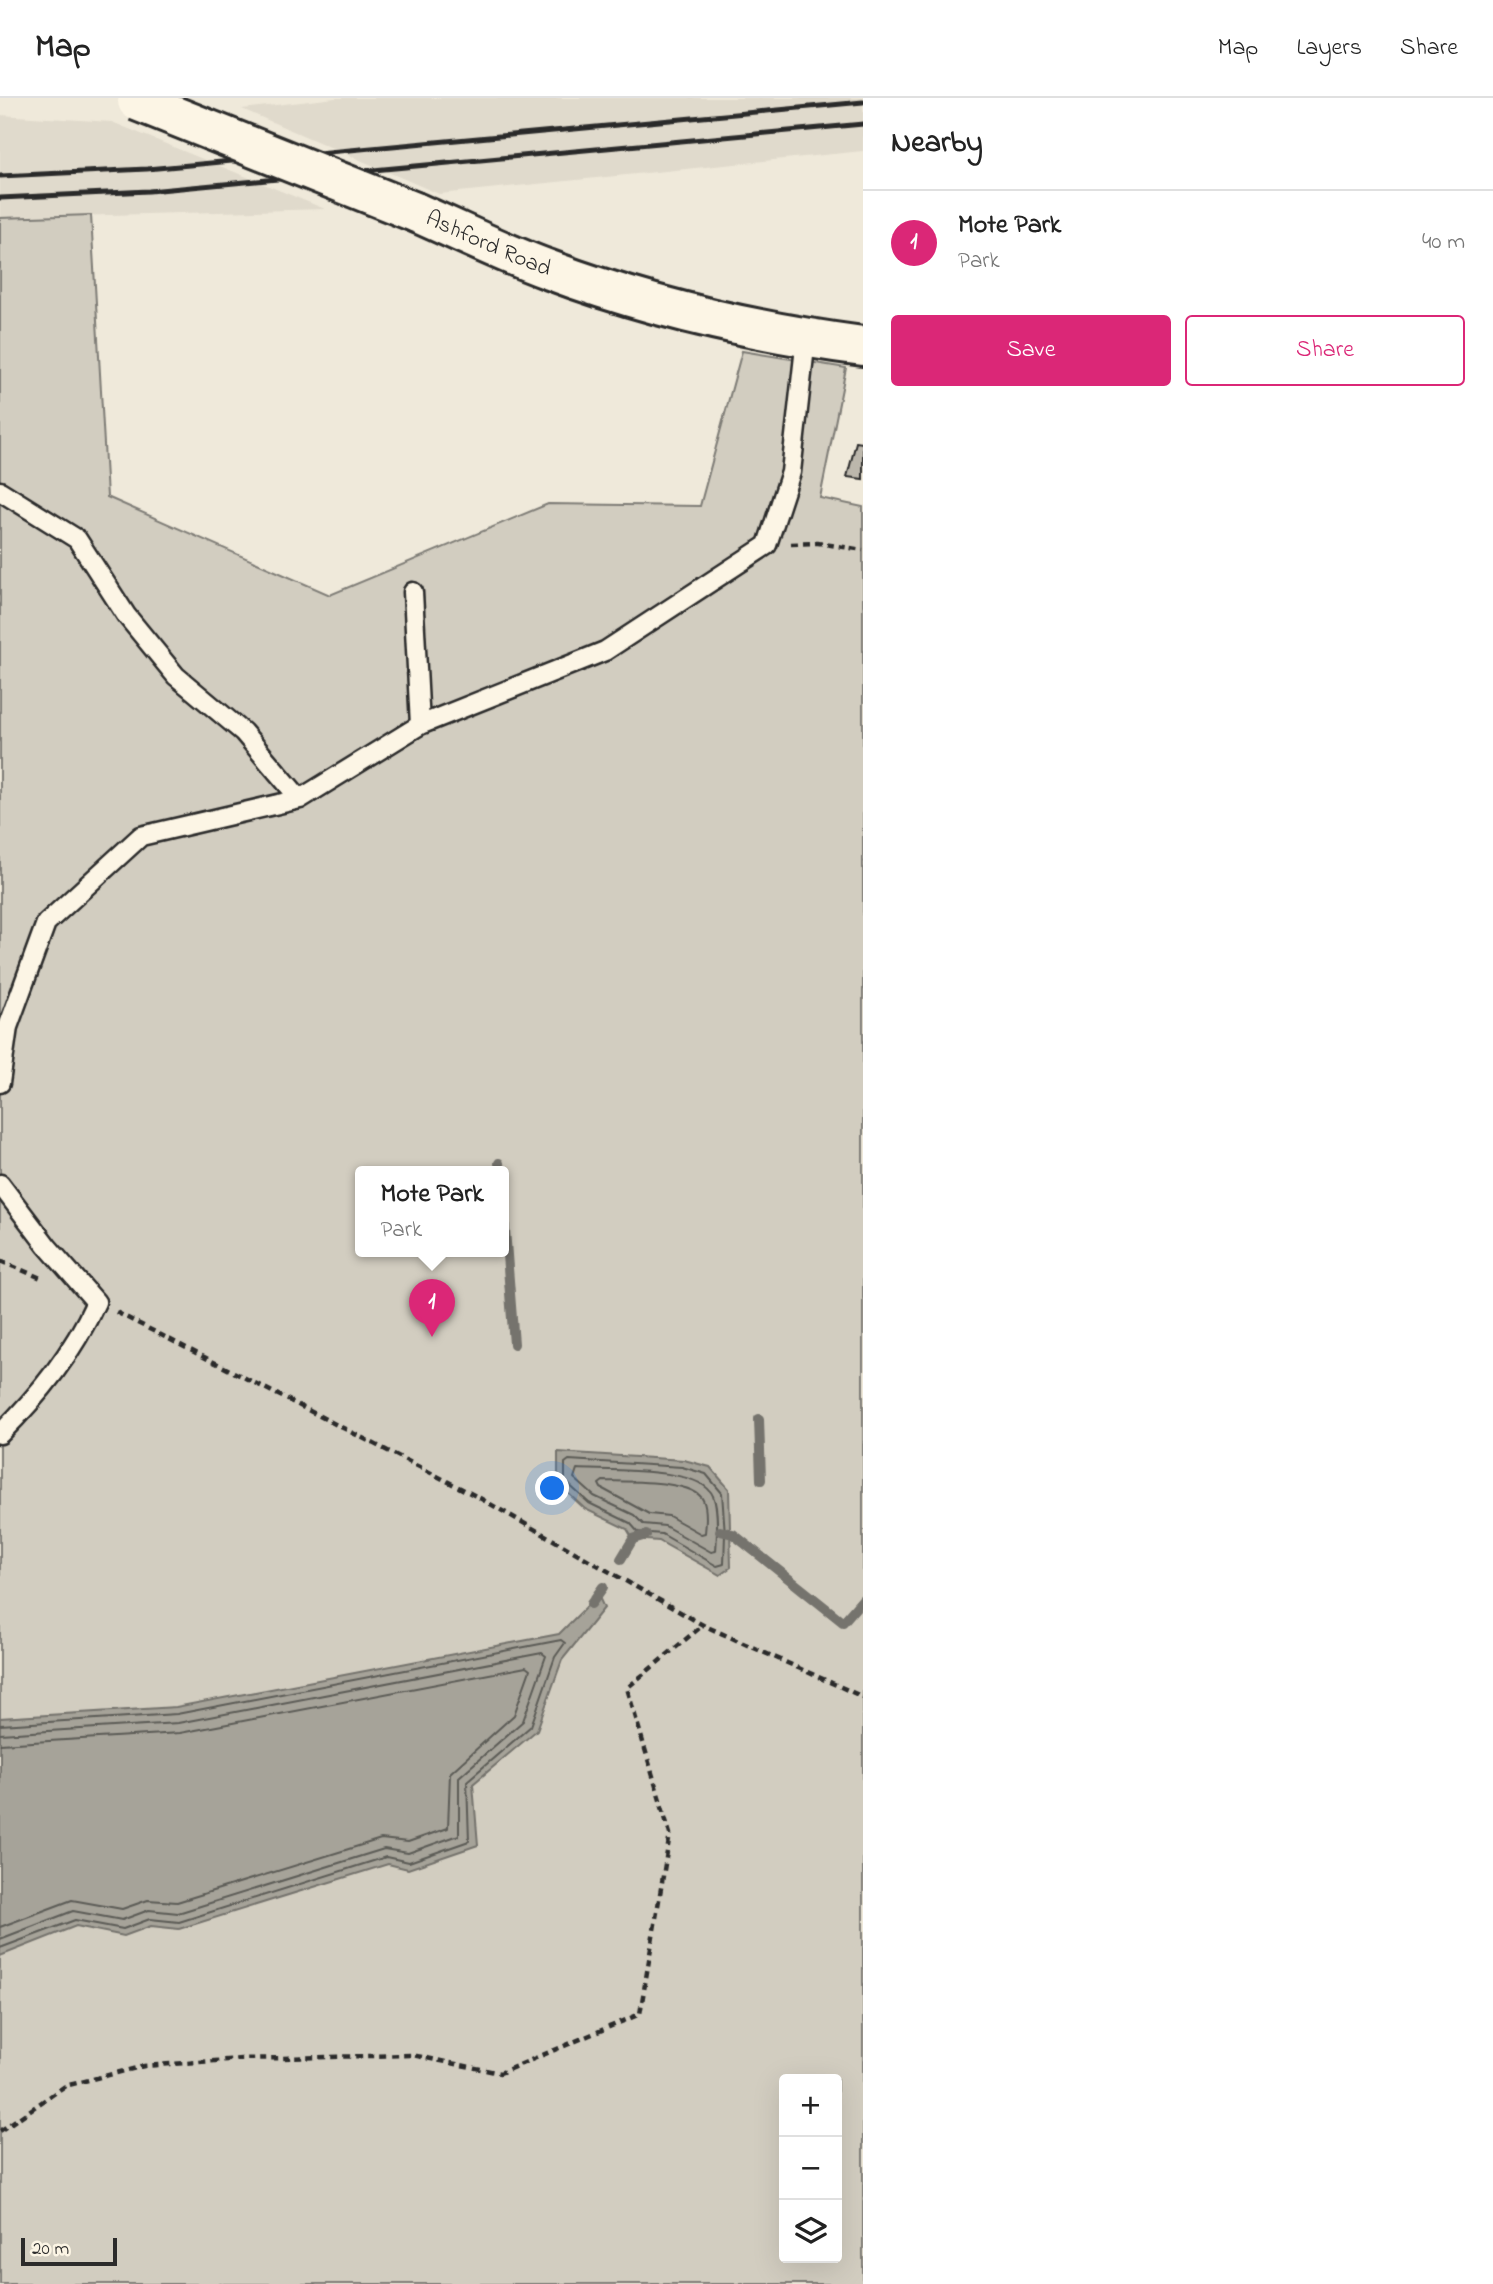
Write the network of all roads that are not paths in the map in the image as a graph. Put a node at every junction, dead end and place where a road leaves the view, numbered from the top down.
1 (133, 99) edge
2 (806, 338) junction
3 (863, 346) edge
4 (0, 491) edge
5 (414, 592) dead end
6 (420, 725) junction
7 (300, 799) junction
8 (0, 1083) edge
9 (0, 1184) edge
10 (0, 1434) edge

1 - 2 main road, Ashford Road, bridge
2 - 3 main road, Ashford Road
2 - 6 lane
4 - 7 lane
5 - 6 lane
6 - 7 lane
7 - 8 lane
9 - 10 lane

